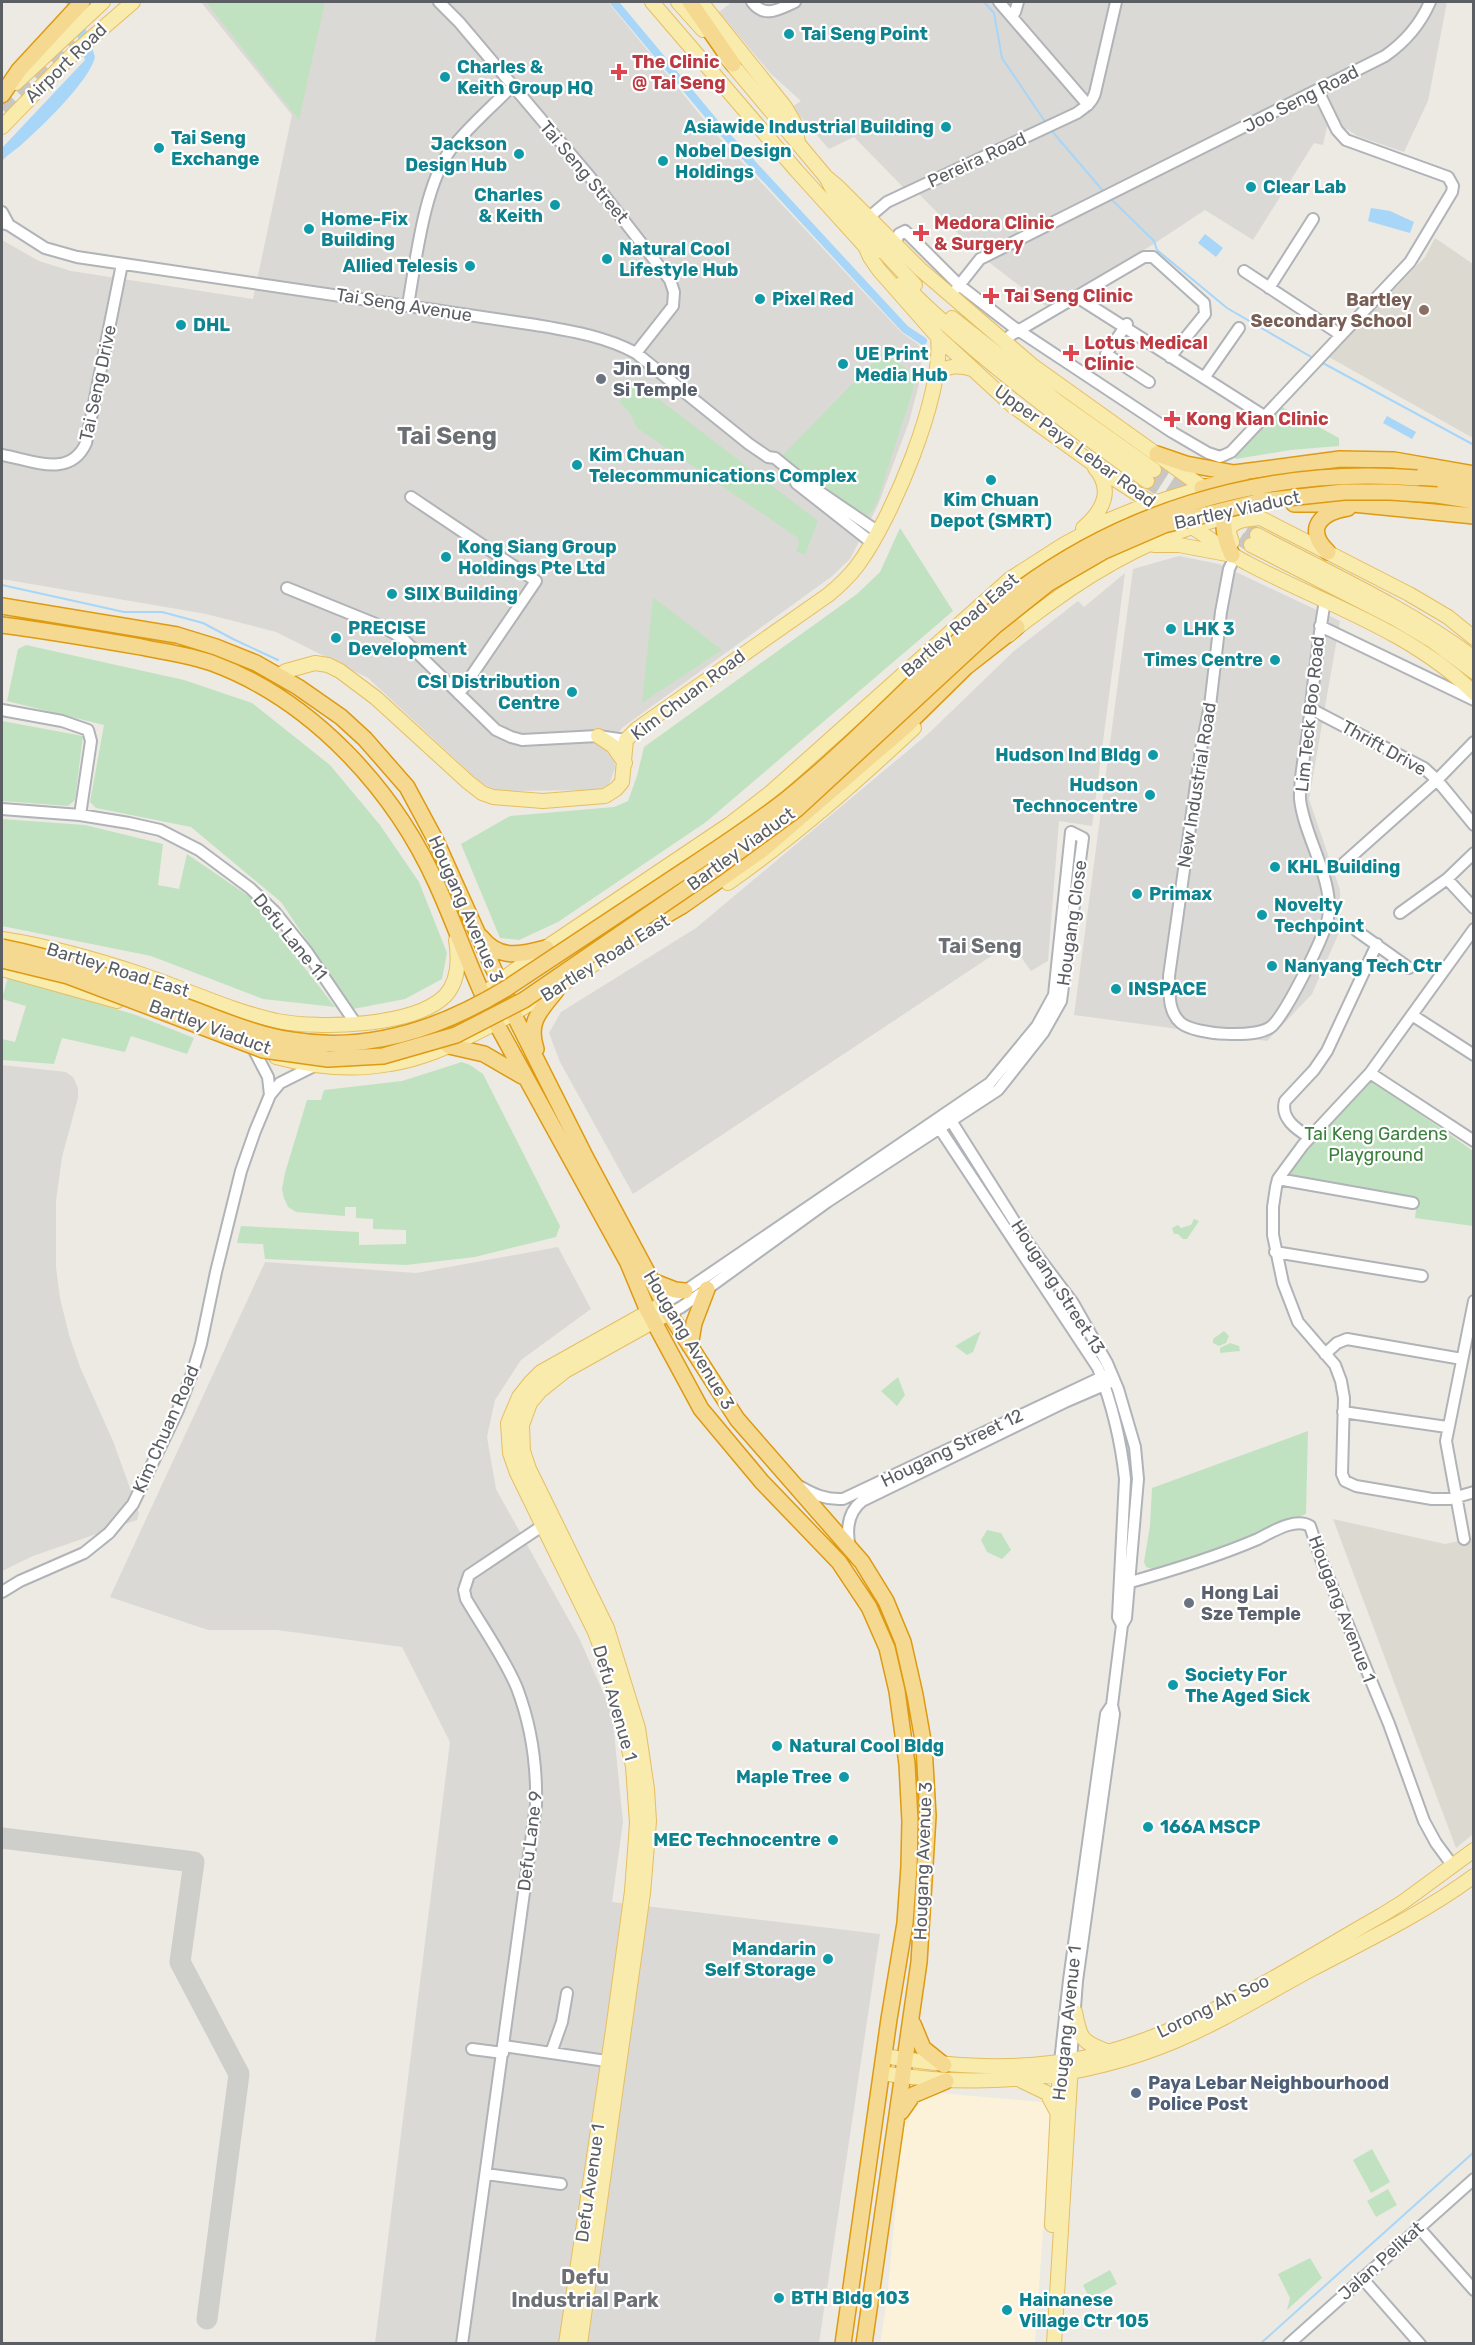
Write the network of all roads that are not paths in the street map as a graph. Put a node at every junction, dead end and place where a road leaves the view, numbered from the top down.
1 (82, 2) edge
2 (103, 2) edge
3 (133, 2) edge
4 (439, 2) edge
5 (652, 2) edge
6 (678, 2) edge
7 (690, 2) edge
8 (701, 2) edge
9 (752, 2) edge
10 (795, 2) edge
11 (999, 2) edge
12 (1018, 2) edge
13 (1116, 2) edge
14 (1430, 2) edge
15 (1010, 15) junction
16 (733, 64) junction
17 (513, 86) junction
18 (1318, 91) junction
19 (2, 96) edge
20 (1088, 105) junction
21 (2, 127) edge
22 (798, 143) junction
23 (826, 177) junction
24 (2, 212) edge
25 (868, 218) junction
26 (1313, 219) dead end
27 (5, 224) edge
28 (866, 248) junction
29 (122, 264) junction
30 (1244, 271) dead end
31 (1269, 288) junction
32 (955, 290) junction
33 (1077, 297) junction
34 (408, 305) junction
35 (1125, 325) junction
36 (1239, 328) dead end
37 (1020, 331) junction
38 (1341, 335) junction
39 (938, 337) junction
40 (1004, 342) junction
41 (636, 352) junction
42 (1170, 357) junction
43 (972, 369) junction
44 (936, 374) junction
45 (1204, 378) junction
46 (1149, 382) dead end
47 (1264, 416) junction
48 (1157, 454) junction
49 (2, 455) edge
50 (1083, 457) junction
51 (1290, 466) junction
52 (1264, 470) junction
53 (1473, 474) edge
54 (1473, 487) edge
55 (1202, 488) junction
56 (411, 497) dead end
57 (1473, 501) edge
58 (1229, 502) junction
59 (1152, 503) junction
60 (1292, 504) junction
61 (1363, 505) junction
62 (1247, 511) junction
63 (1473, 516) edge
64 (1224, 518) junction
65 (1261, 518) junction
66 (1191, 526) junction
67 (874, 536) junction
68 (1063, 545) junction
69 (1138, 548) junction
70 (1328, 552) junction
71 (1238, 558) junction
72 (287, 588) dead end
73 (1325, 601) junction
74 (2, 606) edge
75 (20, 609) junction
76 (2, 625) edge
77 (1320, 626) junction
78 (1017, 627) junction
79 (26, 628) junction
80 (1473, 638) edge
81 (1473, 658) edge
82 (300, 667) junction
83 (1473, 672) edge
84 (279, 675) junction
85 (298, 687) junction
86 (1473, 693) edge
87 (459, 694) junction
88 (1473, 700) edge
89 (1311, 709) junction
90 (2, 710) edge
91 (598, 736) junction
92 (626, 740) junction
93 (1473, 742) edge
94 (625, 763) junction
95 (1437, 780) junction
96 (2, 809) edge
97 (80, 815) junction
98 (1473, 825) edge
99 (1473, 853) edge
100 (1344, 863) dead end
101 (1448, 879) junction
102 (1473, 908) edge
103 (1400, 913) dead end
104 (472, 925) junction
105 (1473, 929) edge
106 (1357, 931) dead end
107 (455, 932) junction
108 (2, 939) edge
109 (607, 944) junction
110 (1377, 944) junction
111 (2, 947) edge
112 (546, 948) junction
113 (2, 960) edge
114 (99, 963) junction
115 (1409, 968) dead end
116 (2, 969) edge
117 (499, 983) junction
118 (556, 991) junction
119 (87, 992) junction
120 (482, 995) junction
121 (514, 1014) junction
122 (1174, 1015) joint
123 (1412, 1015) junction
124 (286, 1021) junction
125 (496, 1023) junction
126 (356, 1024) junction
127 (449, 1046) junction
128 (255, 1052) junction
129 (1473, 1055) edge
130 (276, 1057) junction
131 (314, 1066) junction
132 (543, 1072) junction
133 (1370, 1073) junction
134 (525, 1077) junction
135 (270, 1095) junction
136 (949, 1117) junction
137 (937, 1125) junction
138 (1309, 1137) junction
139 (1473, 1141) edge
140 (1278, 1179) junction
141 (1413, 1203) dead end
142 (1275, 1252) junction
143 (1422, 1276) dead end
144 (652, 1281) junction
145 (707, 1289) junction
146 (685, 1291) junction
147 (1473, 1301) edge
148 (666, 1308) junction
149 (652, 1316) junction
150 (690, 1346) junction
151 (1324, 1354) junction
152 (1462, 1359) junction
153 (1108, 1378) junction
154 (1343, 1412) junction
155 (1447, 1427) junction
156 (790, 1481) junction
157 (1473, 1492) edge
158 (1455, 1498) junction
159 (548, 1522) junction
160 (1464, 1539) dead end
161 (851, 1551) junction
162 (1125, 1584) junction
163 (2, 1592) edge
164 (1112, 1705) junction
165 (1473, 1850) edge
166 (1453, 1866) junction
167 (1473, 1875) edge
168 (1382, 1915) junction
169 (1390, 1928) junction
170 (567, 1992) dead end
171 (1075, 2012) junction
172 (912, 2021) junction
173 (472, 2049) dead end
174 (503, 2050) junction
175 (1107, 2051) junction
176 (550, 2052) junction
177 (884, 2056) junction
178 (906, 2060) junction
179 (612, 2065) junction
180 (944, 2065) junction
181 (1065, 2067) junction
182 (881, 2073) junction
183 (903, 2077) junction
184 (1020, 2080) junction
185 (946, 2081) junction
186 (1058, 2114) junction
187 (897, 2118) junction
188 (486, 2174) junction
189 (1473, 2179) edge
190 (561, 2184) dead end
191 (1419, 2228) junction
192 (1362, 2278) junction
193 (1472, 2286) edge
194 (462, 2343) edge
195 (566, 2343) edge
196 (580, 2343) edge
197 (843, 2343) edge
198 (864, 2343) edge
199 (1047, 2343) edge
200 (1054, 2343) edge
201 (1289, 2343) edge
202 (1420, 2343) edge

1 - 19 highway
2 - 19 main road, Airport Road
3 - 21 main road, Airport Road
4 - 17 street, Tai Seng Street
5 - 28 main road, Upper Paya Lebar Road
6 - 16 main road, Upper Paya Lebar Road
7 - 16 highway
8 - 22 main road
9 - 10 street
11 - 15 street
12 - 15 street
13 - 20 street
14 - 18 street, Joo Seng Road
15 - 20 street
16 - 22 main road, Upper Paya Lebar Road
17 - 34 street
17 - 41 street, Tai Seng Street
18 - 32 street, Joo Seng Road
18 - 38 street
20 - 25 street, Pereira Road
22 - 23 main road, Upper Paya Lebar Road
23 - 25 main road, Upper Paya Lebar Road
23 - 28 main road, Upper Paya Lebar Road
24 - 27 street, Tai Seng Avenue
25 - 32 main road, Upper Paya Lebar Road
26 - 31 street
27 - 29 street, Tai Seng Avenue
28 - 39 main road, Upper Paya Lebar Road
29 - 34 street, Tai Seng Avenue
29 - 49 street, Tai Seng Drive
30 - 31 street
31 - 38 street
32 - 37 street, Upper Paya Lebar Road
32 - 40 main road, Upper Paya Lebar Road
33 - 35 street
33 - 37 street
33 - 42 street
34 - 41 street, Tai Seng Avenue
35 - 42 street
35 - 46 street
36 - 45 street
37 - 40 street
37 - 47 street, Upper Paya Lebar Road
38 - 47 street
39 - 43 main road, Upper Paya Lebar Road
39 - 44 main road, Kim Chuan Road
40 - 48 main road, Upper Paya Lebar Road
41 - 67 street, Tai Seng Avenue
42 - 45 street
43 - 44 main road
43 - 50 main road, Upper Paya Lebar Road
44 - 67 main road, Kim Chuan Road
45 - 47 street
48 - 52 highway
48 - 55 main road, Upper Paya Lebar Road
50 - 59 main road, Upper Paya Lebar Road
50 - 68 main road
51 - 52 highway
51 - 53 highway
51 - 60 highway
52 - 55 highway
52 - 58 highway
54 - 111 highway, Bartley Viaduct, bridge
55 - 58 main road, Upper Paya Lebar Road
55 - 59 main road, Bartley Road East
56 - 87 street
57 - 109 highway, Bartley Viaduct, bridge
58 - 62 main road, Upper Paya Lebar Road
58 - 64 highway
59 - 66 main road, Upper Paya Lebar Road
59 - 68 main road, Bartley Road East
60 - 61 highway
60 - 62 highway
61 - 63 highway
61 - 70 highway
62 - 64 main road, Bartley Road East
62 - 65 main road, Upper Paya Lebar Road
64 - 66 main road, Bartley Road East
64 - 71 highway
65 - 70 main road, Upper Paya Lebar Road
65 - 71 main road
66 - 69 main road, Bartley Road East
66 - 71 main road, Upper Paya Lebar Road
67 - 92 main road, Kim Chuan Road
68 - 112 main road, Bartley Road East
69 - 71 main road
69 - 78 main road, Bartley Road East
70 - 80 main road, Upper Paya Lebar Road
71 - 73 main road, Upper Paya Lebar Road
71 - 122 street, New Industrial Road
72 - 87 street
73 - 77 street, Lim Teck Boo Road
73 - 86 main road, Upper Paya Lebar Road
74 - 75 highway, Hougang Avenue 3
75 - 79 highway
75 - 84 highway, Hougang Avenue 3
76 - 79 highway, Hougang Avenue 3
77 - 88 street
77 - 89 street, Lim Teck Boo Road
78 - 109 highway, bridge
78 - 118 main road, Bartley Road East
79 - 107 highway, Hougang Avenue 3
81 - 83 main road
82 - 84 main road, Kim Chuan Road
82 - 85 main road
82 - 94 main road, Kim Chuan Road
84 - 85 highway, Hougang Avenue 3
85 - 104 highway, Hougang Avenue 3
87 - 91 street
89 - 95 street, Thrift Drive
89 - 122 street, Lim Teck Boo Road
90 - 97 street
91 - 92 street
91 - 94 main road
92 - 94 main road, Kim Chuan Road
93 - 95 street
95 - 98 street, Thrift Drive
95 - 100 street
96 - 97 street, Defu Lane 11
97 - 126 street, Defu Lane 11
99 - 101 street
101 - 102 street
101 - 103 street
104 - 112 highway
104 - 117 highway, Hougang Avenue 3
105 - 123 street
106 - 110 street
107 - 120 highway, Hougang Avenue 3
107 - 126 main road, Bartley Road East
108 - 114 main road, Bartley Road East
109 - 113 highway, Bartley Viaduct, bridge
110 - 115 street
110 - 138 street
112 - 117 main road, Bartley Road East
114 - 119 main road
114 - 124 main road, Bartley Road East
116 - 119 main road, Bartley Road East
117 - 120 main road, Bartley Road East
117 - 121 highway, Hougang Avenue 3
118 - 121 main road, Bartley Road East
118 - 132 highway
119 - 128 main road, Bartley Road East
120 - 125 highway, Hougang Avenue 3
121 - 125 main road, Bartley Road East
121 - 132 highway, Hougang Avenue 3
123 - 129 street
123 - 133 street
124 - 126 main road, Bartley Road East
124 - 130 main road
125 - 127 main road, Bartley Road East
125 - 134 highway, Hougang Avenue 3
127 - 131 main road, Bartley Road East
127 - 134 highway
128 - 130 main road, Bartley Road East
128 - 135 street
130 - 131 main road, Bartley Road East
131 - 135 street
132 - 144 highway, Hougang Avenue 3
133 - 138 street
133 - 139 street
134 - 149 highway, Hougang Avenue 3
135 - 163 street, Kim Chuan Road
136 - 136 street, Hougang Close
136 - 137 street, Hougang Close
136 - 153 street, Hougang Street 13
137 - 145 street, Hougang Close
137 - 146 street, Hougang Close
137 - 153 street, Hougang Street 13
138 - 140 street
140 - 141 street
140 - 142 street
142 - 143 street
142 - 151 street
144 - 146 highway
144 - 148 highway, Hougang Avenue 3
145 - 148 street, Hougang Close
145 - 150 highway
146 - 148 street, Hougang Close
147 - 152 street
148 - 149 main road, Defu Avenue 1
148 - 150 highway, Hougang Avenue 3
149 - 159 main road, Defu Avenue 1
149 - 177 highway, Hougang Avenue 3
150 - 156 highway, Hougang Avenue 3
151 - 152 street
151 - 154 street
152 - 155 street
153 - 156 street, Hougang Street 12
153 - 161 street, Hougang Street 12
153 - 162 street, Hougang Street 13
154 - 155 street
154 - 158 street
155 - 158 street
156 - 161 highway, Hougang Avenue 3
157 - 158 street
158 - 160 street
159 - 174 street, Defu Lane 9
159 - 179 main road, Defu Avenue 1
161 - 172 highway, Hougang Avenue 3
162 - 164 street, Hougang Avenue 1
162 - 166 street, Hougang Avenue 1
164 - 171 street, Hougang Avenue 1
164 - 181 street, Hougang Avenue 1
165 - 166 main road, Lorong Ah Soo
166 - 168 main road, Lorong Ah Soo
167 - 169 main road, Lorong Ah Soo
168 - 169 main road
168 - 175 main road, Lorong Ah Soo
169 - 181 main road, Lorong Ah Soo
170 - 176 street
171 - 175 main road
171 - 181 street, Hougang Avenue 1
172 - 178 highway, Hougang Avenue 3
172 - 180 highway
173 - 174 street
174 - 176 street
174 - 179 street
174 - 188 street, Defu Lane 9
175 - 181 main road, Lorong Ah Soo
176 - 179 street
177 - 178 main road, Lorong Ah Soo
177 - 182 highway, Hougang Avenue 3
178 - 180 main road, Lorong Ah Soo
178 - 183 highway, Hougang Avenue 3
179 - 195 main road, Defu Avenue 1
179 - 196 main road, Defu Avenue 1
180 - 181 main road, Lorong Ah Soo
181 - 184 main road, Lorong Ah Soo
181 - 186 main road, Hougang Avenue 1
181 - 200 main road, Hougang Avenue 1
182 - 183 main road, Lorong Ah Soo
182 - 197 highway, Hougang Avenue 3
183 - 185 main road, Lorong Ah Soo
183 - 187 highway, Hougang Avenue 3
184 - 185 main road, Lorong Ah Soo
184 - 186 main road
185 - 187 highway
186 - 199 main road, Hougang Avenue 1
187 - 198 highway, Hougang Avenue 3
188 - 190 street
188 - 194 street, Defu Lane 9
189 - 191 street, Jalan Pelikat
191 - 192 street, Jalan Pelikat
191 - 193 street
192 - 201 street, Jalan Pelikat
192 - 202 street

